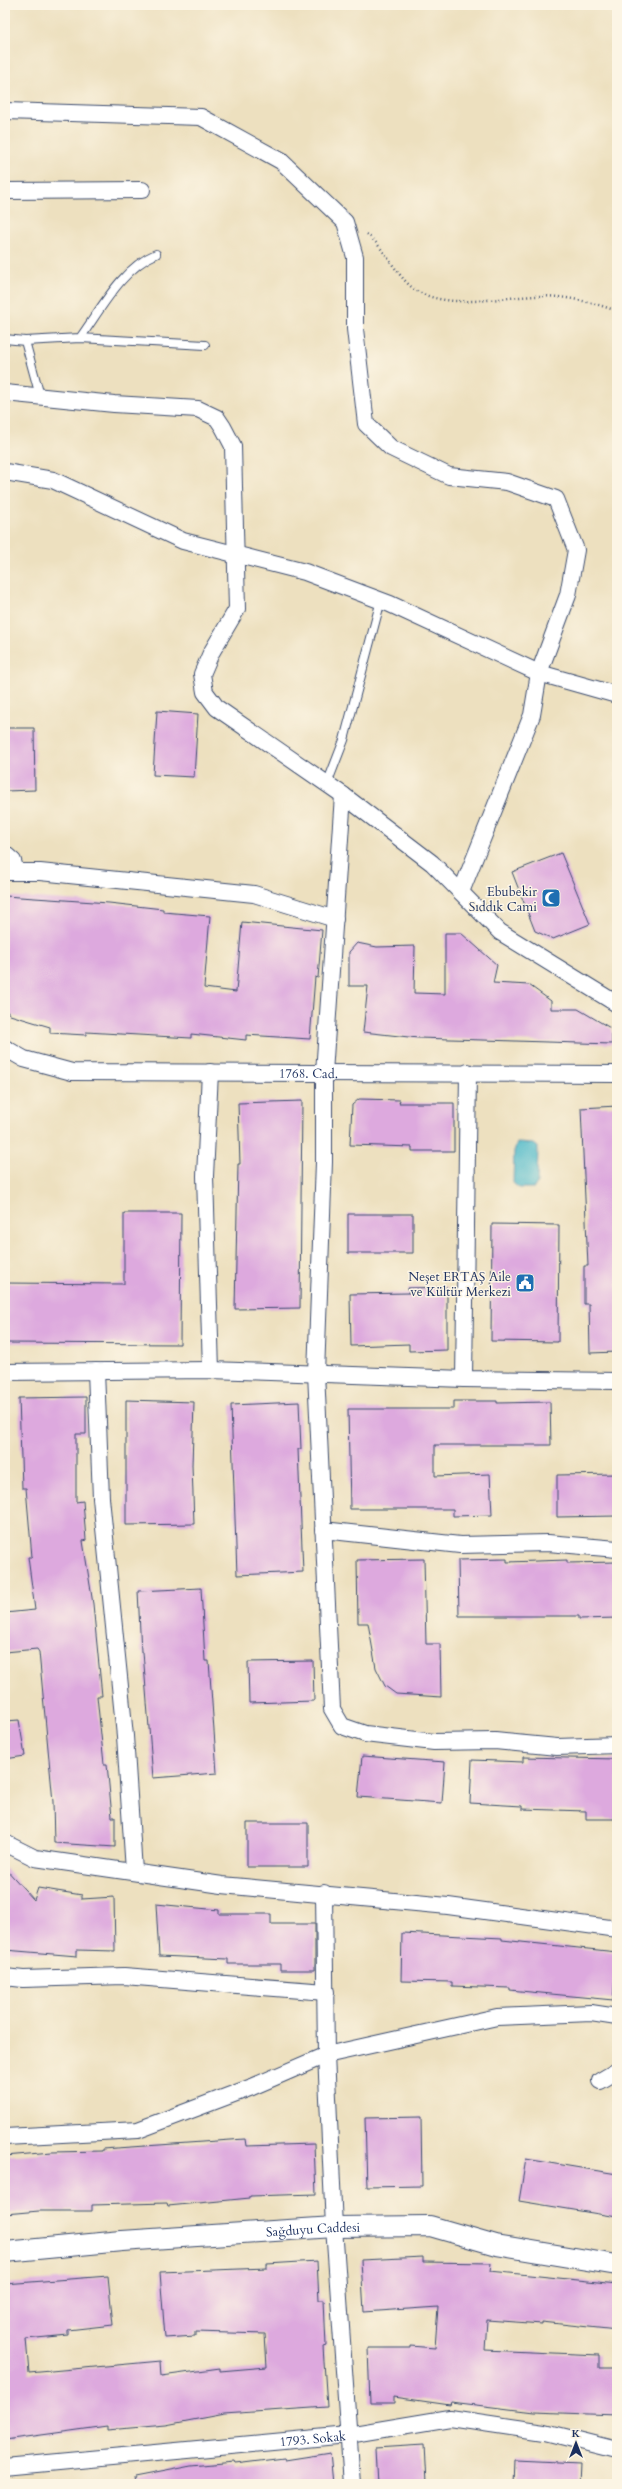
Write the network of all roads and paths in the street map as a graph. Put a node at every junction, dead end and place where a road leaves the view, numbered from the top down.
1 (5, 111) edge
2 (142, 190) dead end
3 (5, 191) edge
4 (345, 222) junction
5 (156, 254) dead end
6 (617, 312) edge
7 (80, 338) junction
8 (5, 339) edge
9 (25, 341) junction
10 (205, 345) dead end
11 (5, 393) edge
12 (40, 396) junction
13 (5, 472) edge
14 (236, 553) junction
15 (381, 600) junction
16 (539, 673) junction
17 (617, 695) edge
18 (328, 784) junction
19 (343, 795) junction
20 (5, 854) edge
21 (11, 872) edge
22 (461, 892) junction
23 (335, 919) junction
24 (617, 1002) edge
25 (5, 1048) edge
26 (210, 1072) junction
27 (468, 1072) junction
28 (324, 1073) junction
29 (617, 1074) edge
30 (211, 1370) junction
31 (96, 1371) junction
32 (5, 1372) edge
33 (316, 1373) junction
34 (464, 1379) junction
35 (617, 1381) edge
36 (323, 1530) junction
37 (617, 1549) edge
38 (617, 1745) edge
39 (5, 1843) edge
40 (134, 1871) junction
41 (324, 1893) junction
42 (617, 1929) edge
43 (5, 1977) edge
44 (326, 1992) junction
45 (617, 2017) edge
46 (326, 2055) junction
47 (617, 2071) edge
48 (600, 2081) dead end
49 (5, 2137) edge
50 (334, 2227) junction
51 (5, 2252) edge
52 (617, 2265) edge
53 (348, 2435) junction
54 (617, 2450) edge
55 (5, 2467) edge
56 (352, 2484) edge

1 - 4 street
2 - 3 street
4 - 6 path
4 - 16 street
5 - 7 lane
7 - 9 lane
7 - 10 lane
8 - 9 lane
9 - 12 lane
11 - 12 street
12 - 14 street
13 - 14 street
14 - 15 street
14 - 18 street
15 - 16 street
15 - 18 lane
16 - 17 street
16 - 22 street
18 - 19 street
19 - 22 street
19 - 23 street
20 - 21 street
21 - 23 street
22 - 24 street
23 - 28 street
25 - 26 street, 1768. Cad.
26 - 28 street, 1768. Cad.
26 - 30 street
27 - 28 street, 1768. Cad.
27 - 29 street, 1768. Cad.
27 - 34 street
28 - 33 street
30 - 31 street
30 - 33 street
31 - 32 street
31 - 40 street
33 - 34 street
33 - 36 street
34 - 35 street
36 - 37 street
36 - 38 street
39 - 40 street
40 - 41 street
41 - 42 street
41 - 44 street
43 - 44 street
44 - 46 street
45 - 46 street
46 - 49 street
46 - 50 street
47 - 48 street
50 - 51 street, Sağduyu Caddesi
50 - 52 street, Sağduyu Caddesi
50 - 53 street
53 - 54 street, 1793. Sokak
53 - 55 street, 1793. Sokak
53 - 56 street

